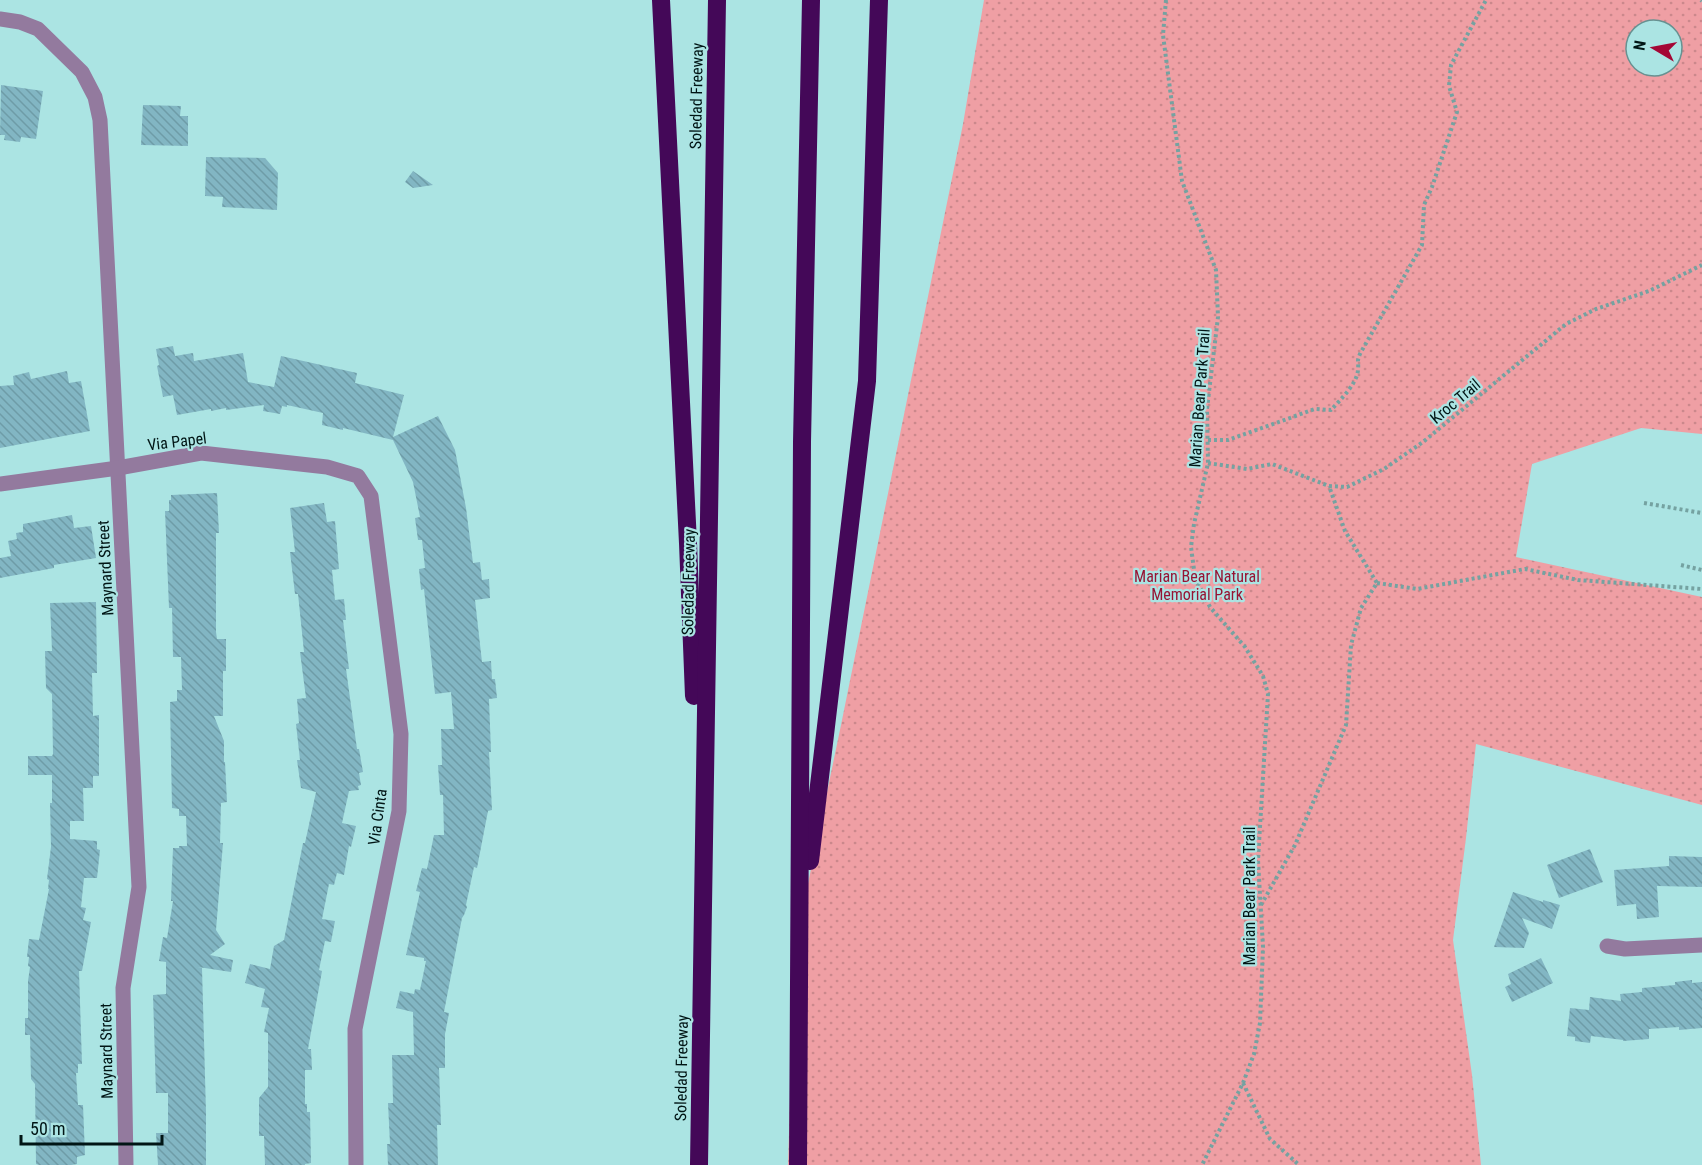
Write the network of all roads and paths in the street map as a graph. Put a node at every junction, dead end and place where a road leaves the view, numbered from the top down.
1 (661, 0) edge
2 (717, 0) edge
3 (811, 0) edge
4 (879, 0) edge
5 (887, 0) edge
6 (1166, 0) edge
7 (1486, 0) edge
8 (0, 19) edge
9 (876, 98) junction
10 (1702, 265) edge
11 (1208, 440) junction
12 (1208, 463) junction
13 (118, 468) junction
14 (358, 476) joint
15 (0, 484) edge
16 (1329, 486) junction
17 (1644, 503) dead end
18 (1702, 513) edge
19 (1681, 565) dead end
20 (1702, 570) edge
21 (1377, 583) junction
22 (1702, 589) edge
23 (702, 902) junction
24 (1260, 906) junction
25 (1702, 945) edge
26 (1607, 946) dead end
27 (800, 952) junction
28 (1243, 1083) junction
29 (126, 1165) edge
30 (356, 1165) edge
31 (699, 1165) edge
32 (798, 1165) edge
33 (1202, 1165) edge
34 (1299, 1165) edge

1 - 23 highway
2 - 23 highway, Soledad Freeway
3 - 27 highway
4 - 9 highway
5 - 9 highway
6 - 11 path, Marian Bear Park Trail
7 - 11 path
8 - 13 street, Maynard Street
9 - 27 highway
10 - 16 path, Kroc Trail
11 - 12 path, Marian Bear Park Trail
12 - 16 path, Kroc Trail
12 - 24 path, Marian Bear Park Trail
13 - 14 street, Via Papel
13 - 15 street, Via Papel
13 - 29 street, Maynard Street
14 - 30 street, Via Cinta
16 - 21 path
17 - 18 path
19 - 20 path
21 - 22 path
21 - 24 path
23 - 31 highway, Soledad Freeway
24 - 28 path, Marian Bear Park Trail
25 - 26 street
27 - 32 highway
28 - 33 path, Marian Bear Park Trail
28 - 34 path

